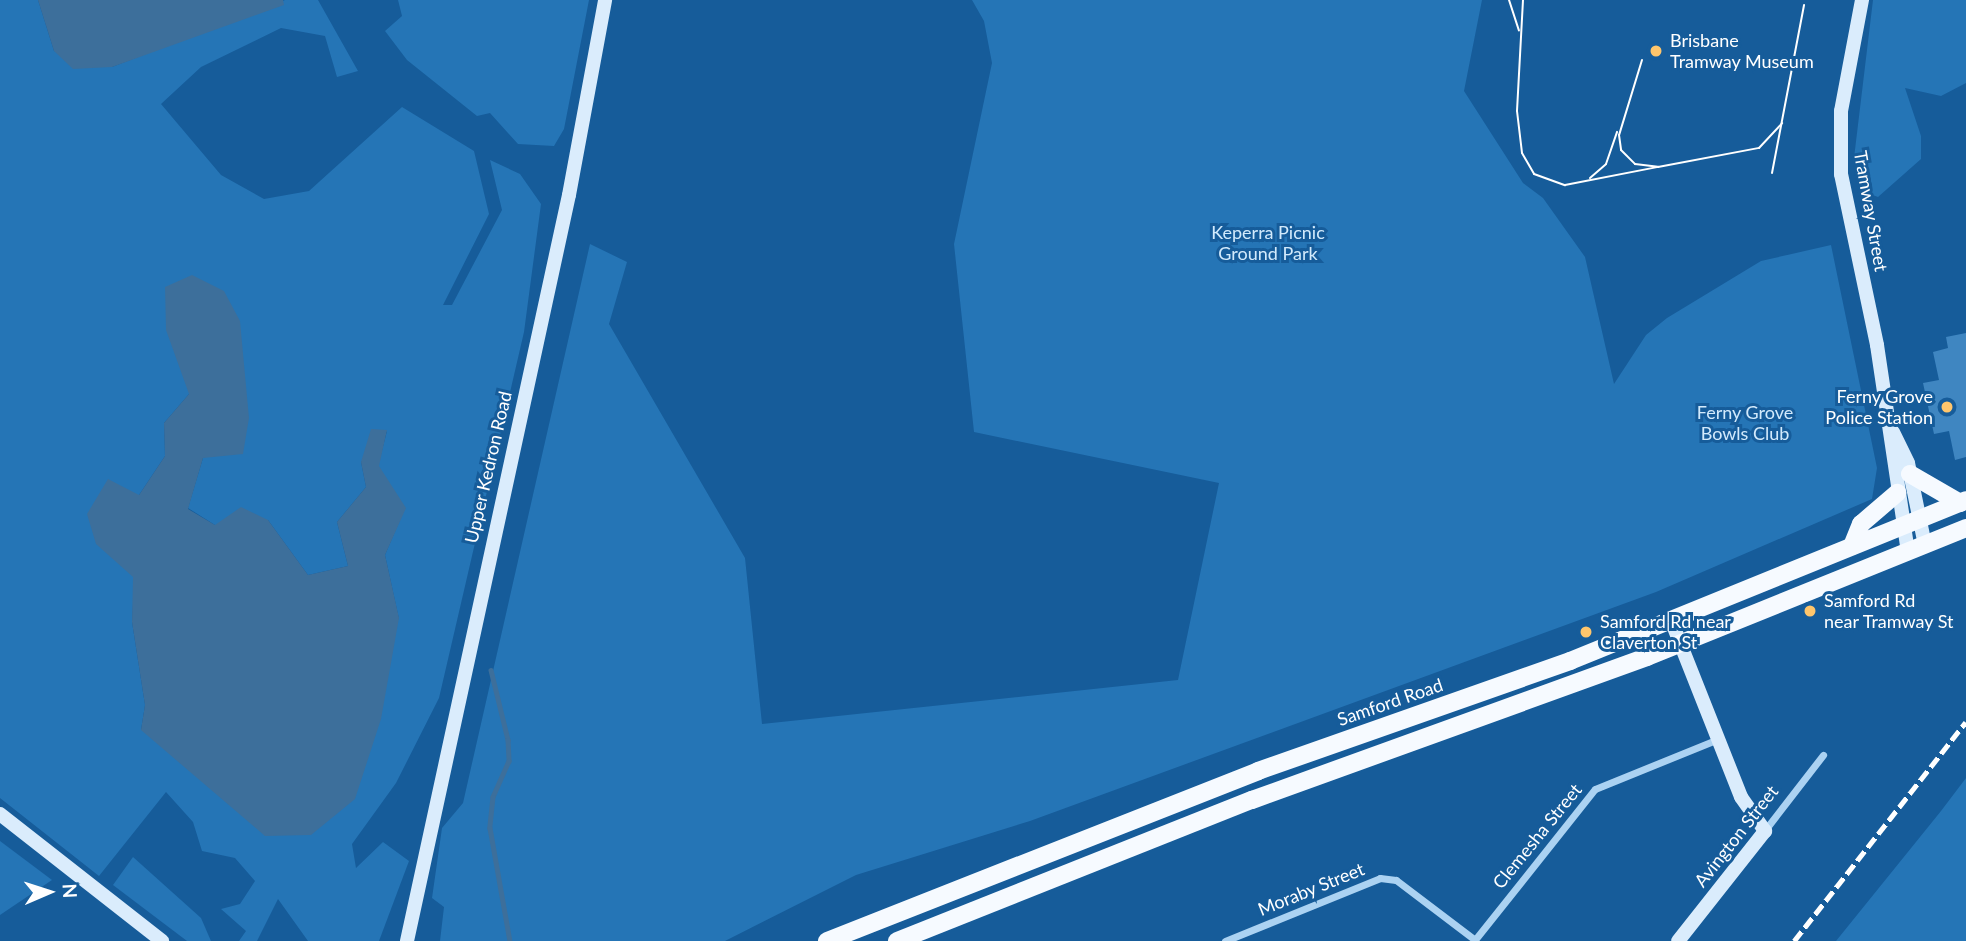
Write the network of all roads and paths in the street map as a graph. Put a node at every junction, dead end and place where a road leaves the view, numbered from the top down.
1 (605, 0) edge
2 (1862, 0) edge
3 (1891, 428) junction
4 (1910, 474) junction
5 (1897, 493) junction
6 (1963, 502) edge
7 (1912, 522) junction
8 (1966, 528) edge
9 (1852, 547) junction
10 (1917, 548) junction
11 (1671, 621) junction
12 (1679, 644) junction
13 (1718, 739) junction
14 (1824, 755) dead end
15 (0, 814) edge
16 (1765, 831) junction
17 (162, 941) edge
18 (407, 941) edge
19 (827, 941) edge
20 (897, 941) edge
21 (1225, 941) edge
22 (1474, 941) edge
23 (1678, 941) edge

1 - 18 street, Upper Kedron Road
2 - 3 street, Tramway Street
3 - 4 street, Tramway Street
3 - 5 street, Tramway Street
4 - 6 main road
4 - 7 street, Tramway Street
5 - 7 street, Tramway Street
5 - 9 main road
6 - 7 main road, Samford Road
7 - 9 main road, Samford Road
7 - 10 street, Tramway Street
8 - 10 main road
9 - 11 main road, Samford Road
10 - 12 main road
11 - 12 street
11 - 19 main road, Samford Road
12 - 13 street
12 - 20 main road
13 - 16 street
13 - 22 street, Clemesha Street
14 - 16 street, Avington Street
15 - 17 street
16 - 23 street, Avington Street
21 - 22 street, Moraby Street

